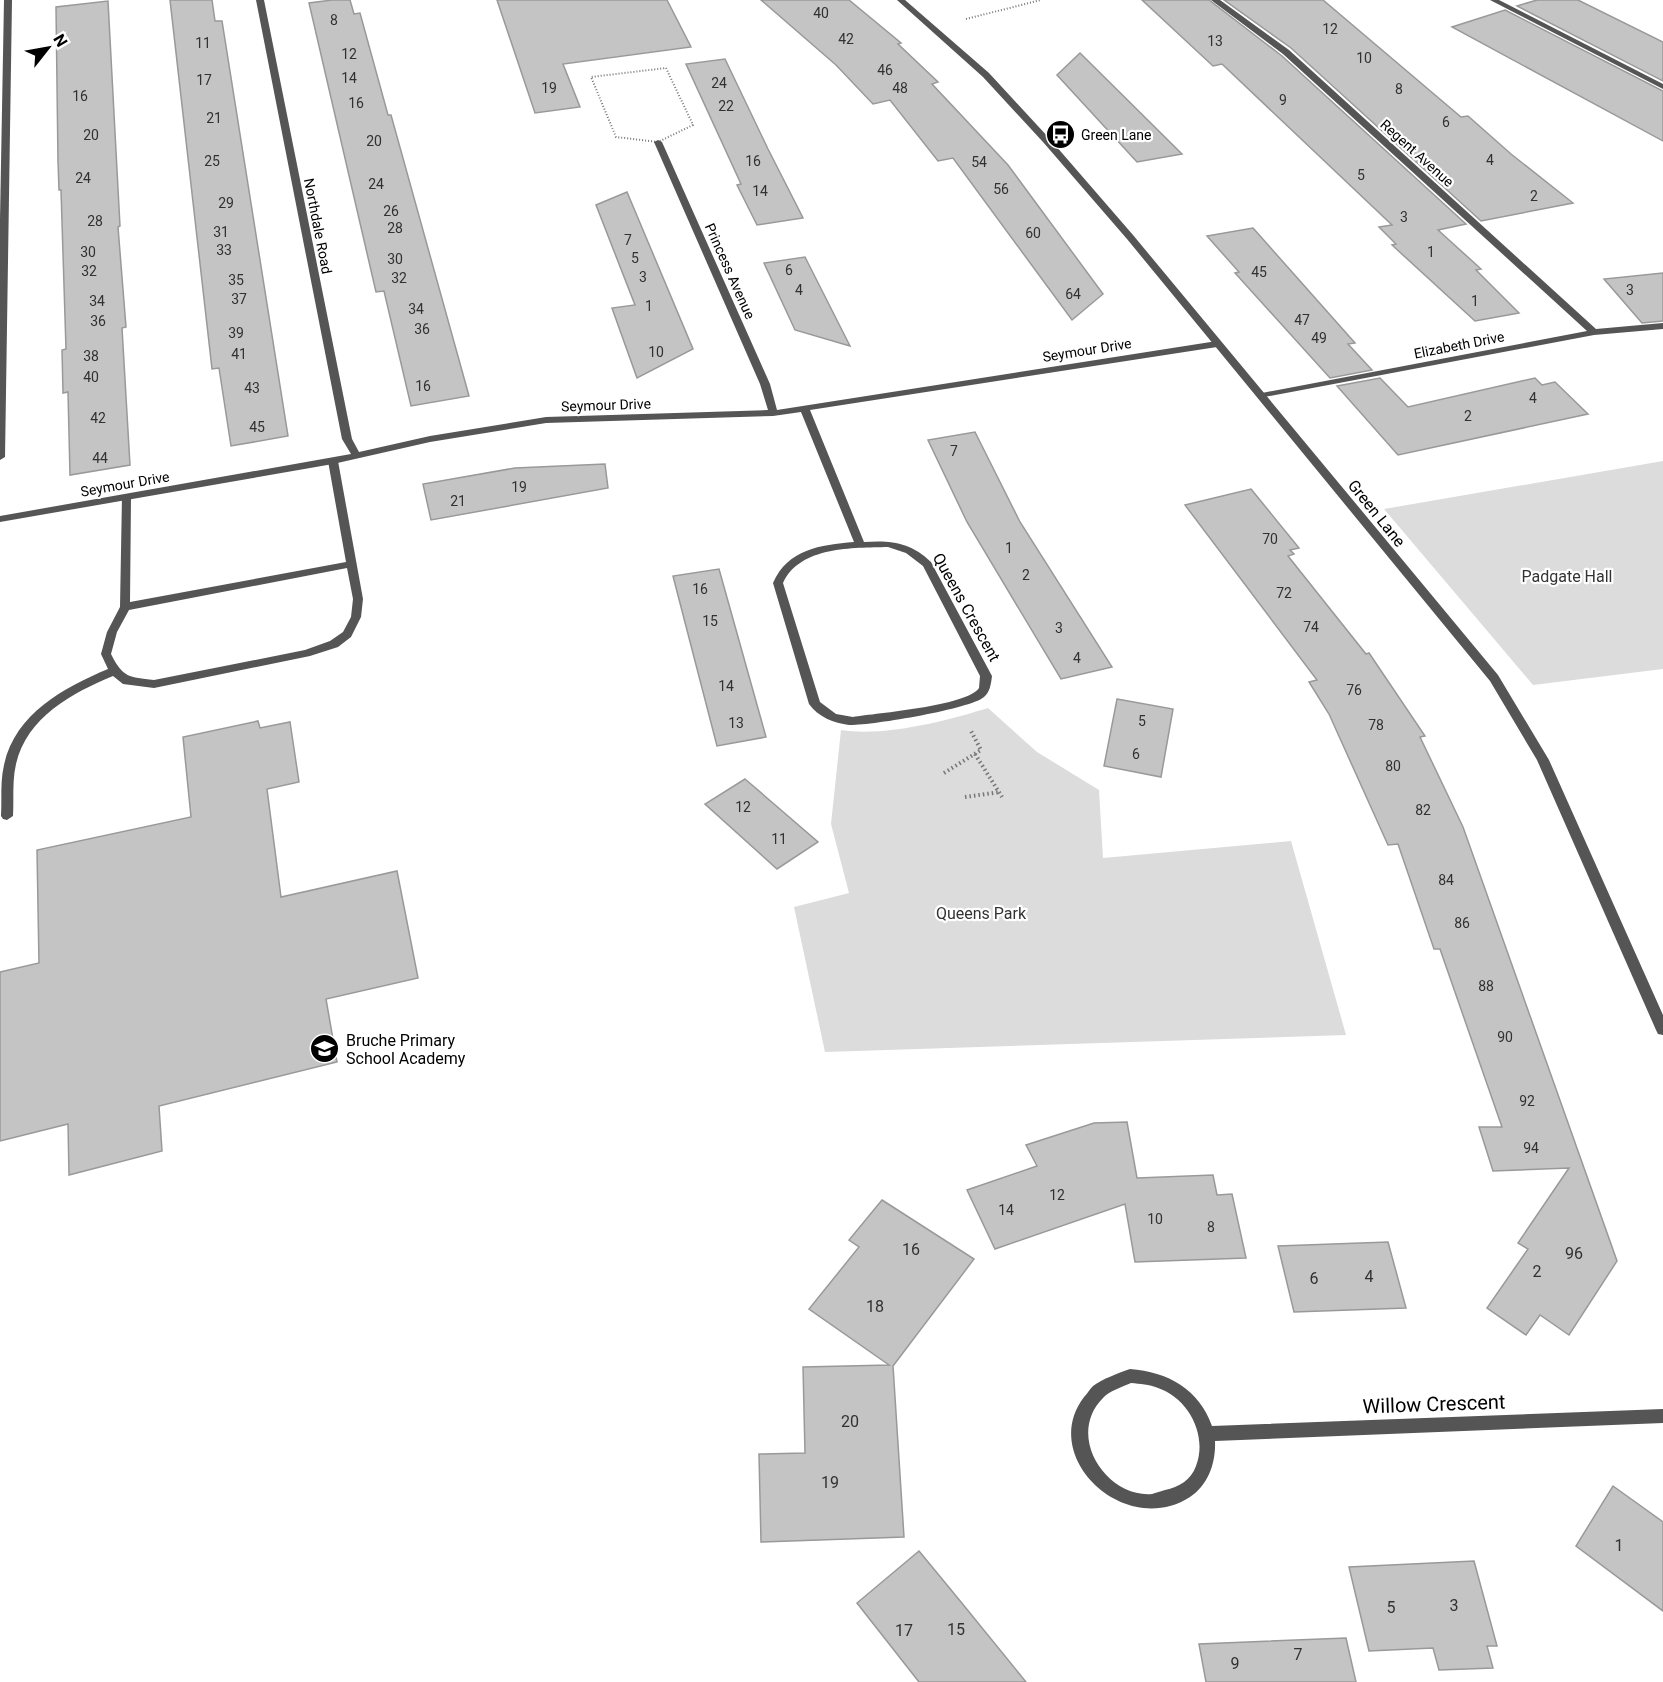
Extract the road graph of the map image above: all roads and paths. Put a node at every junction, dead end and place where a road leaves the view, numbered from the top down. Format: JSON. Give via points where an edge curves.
{"nodes":[{"id":1,"x":8,"y":0,"type":"edge"},
{"id":2,"x":260,"y":0,"type":"edge"},
{"id":3,"x":901,"y":0,"type":"edge"},
{"id":4,"x":1041,"y":0,"type":"edge"},
{"id":5,"x":1215,"y":0,"type":"edge"},
{"id":6,"x":1494,"y":0,"type":"edge"},
{"id":7,"x":933,"y":28,"type":"junction"},
{"id":8,"x":1663,"y":87,"type":"edge"},
{"id":9,"x":658,"y":142,"type":"junction"},
{"id":10,"x":1663,"y":326,"type":"edge"},
{"id":11,"x":1594,"y":332,"type":"junction"},
{"id":12,"x":1217,"y":344,"type":"junction"},
{"id":13,"x":1262,"y":396,"type":"junction"},
{"id":14,"x":805,"y":410,"type":"junction"},
{"id":15,"x":772,"y":413,"type":"junction"},
{"id":16,"x":356,"y":455,"type":"junction"},
{"id":17,"x":0,"y":457,"type":"edge"},
{"id":18,"x":333,"y":461,"type":"junction"},
{"id":19,"x":126,"y":498,"type":"junction"},
{"id":20,"x":0,"y":519,"type":"edge"},
{"id":21,"x":861,"y":545,"type":"junction"},
{"id":22,"x":351,"y":564,"type":"junction"},
{"id":23,"x":125,"y":607,"type":"junction"},
{"id":24,"x":114,"y":671,"type":"junction"},
{"id":25,"x":958,"y":704,"type":"junction"},
{"id":26,"x":975,"y":754,"type":"junction"},
{"id":27,"x":944,"y":773,"type":"dead end"},
{"id":28,"x":965,"y":797,"type":"dead end"},
{"id":29,"x":7,"y":816,"type":"dead end"},
{"id":30,"x":1663,"y":1028,"type":"edge"},
{"id":31,"x":1663,"y":1416,"type":"edge"},
{"id":32,"x":1207,"y":1434,"type":"junction"}],
"edges":[{"from":1,"to":17,"type":"street"},
{"from":2,"to":16,"type":"street","name":"Northdale Road","via":[[347,439]]},
{"from":3,"to":7,"type":"street","name":"Green Lane"},
{"from":4,"to":7,"type":"path"},
{"from":5,"to":11,"type":"street","name":"Regent Avenue","via":[[1286,52]]},
{"from":6,"to":8,"type":"street"},
{"from":7,"to":12,"type":"street","name":"Green Lane","via":[[986,75],[1046,141]]},
{"from":9,"to":9,"type":"path","via":[[616,137],[591,77],[666,68],[693,125]]},
{"from":9,"to":15,"type":"street","name":"Princess Avenue","via":[[765,384]]},
{"from":10,"to":11,"type":"street","name":"Elizabeth Drive"},
{"from":11,"to":13,"type":"street","name":"Elizabeth Drive"},
{"from":12,"to":13,"type":"street","name":"Green Lane"},
{"from":12,"to":14,"type":"street","name":"Seymour Drive"},
{"from":13,"to":30,"type":"street","name":"Green Lane","via":[[1494,678],[1543,760]]},
{"from":14,"to":15,"type":"street","name":"Seymour Drive"},
{"from":14,"to":21,"type":"street"},
{"from":15,"to":16,"type":"street","name":"Seymour Drive","via":[[546,420]]},
{"from":16,"to":18,"type":"street","name":"Seymour Drive"},
{"from":18,"to":19,"type":"street","name":"Seymour Drive"},
{"from":18,"to":22,"type":"street"},
{"from":19,"to":20,"type":"street","name":"Seymour Drive"},
{"from":19,"to":23,"type":"street"},
{"from":21,"to":25,"type":"street","name":"Queens Crescent","via":[[906,547],[927,564],[986,676],[986,687],[980,695]]},
{"from":21,"to":25,"type":"street","name":"Queens Crescent","via":[[801,557],[780,573],[778,583],[815,704],[824,714],[853,721]]},
{"from":22,"to":23,"type":"street"},
{"from":22,"to":24,"type":"street","via":[[358,598],[356,617],[347,634],[334,644],[154,684],[127,681]]},
{"from":23,"to":24,"type":"street","via":[[106,654]]},
{"from":24,"to":29,"type":"street","via":[[64,694],[37,716],[22,735],[10,764]]},
{"from":25,"to":26,"type":"path","via":[[981,750]]},
{"from":26,"to":27,"type":"path"},
{"from":26,"to":28,"type":"path","via":[[1001,794]]},
{"from":31,"to":32,"type":"street","name":"Willow Crescent"},
{"from":32,"to":32,"type":"street","via":[[1207,1455],[1201,1475],[1188,1490],[1169,1500],[1147,1502],[1125,1497],[1104,1485],[1089,1468],[1080,1448],[1078,1426],[1094,1392],[1130,1376],[1150,1377],[1187,1397],[1200,1414]]}]}
